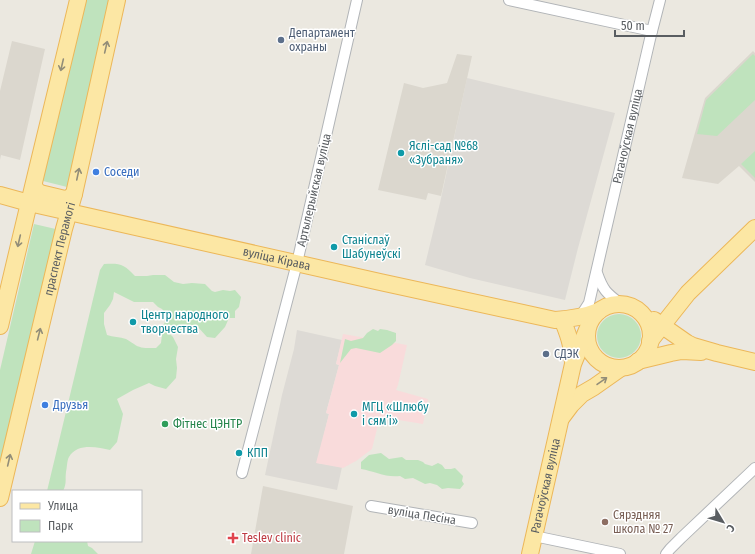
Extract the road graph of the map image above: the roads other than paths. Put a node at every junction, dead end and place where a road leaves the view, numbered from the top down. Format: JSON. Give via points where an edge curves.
{"nodes":[{"id":1,"x":78,"y":0,"type":"edge"},
{"id":2,"x":117,"y":0,"type":"edge"},
{"id":3,"x":357,"y":0,"type":"edge"},
{"id":4,"x":509,"y":0,"type":"edge"},
{"id":5,"x":660,"y":0,"type":"edge"},
{"id":6,"x":652,"y":31,"type":"junction"},
{"id":7,"x":34,"y":185,"type":"junction"},
{"id":8,"x":74,"y":194,"type":"junction"},
{"id":9,"x":0,"y":195,"type":"edge"},
{"id":10,"x":29,"y":203,"type":"junction"},
{"id":11,"x":69,"y":212,"type":"junction"},
{"id":12,"x":25,"y":218,"type":"junction"},
{"id":13,"x":755,"y":228,"type":"edge"},
{"id":14,"x":64,"y":229,"type":"junction"},
{"id":15,"x":297,"y":263,"type":"junction"},
{"id":16,"x":597,"y":273,"type":"junction"},
{"id":17,"x":688,"y":293,"type":"junction"},
{"id":18,"x":621,"y":304,"type":"junction"},
{"id":19,"x":594,"y":307,"type":"junction"},
{"id":20,"x":639,"y":311,"type":"junction"},
{"id":21,"x":559,"y":322,"type":"junction"},
{"id":22,"x":0,"y":326,"type":"edge"},
{"id":23,"x":662,"y":326,"type":"junction"},
{"id":24,"x":584,"y":334,"type":"junction"},
{"id":25,"x":650,"y":341,"type":"junction"},
{"id":26,"x":717,"y":353,"type":"junction"},
{"id":27,"x":638,"y":361,"type":"junction"},
{"id":28,"x":755,"y":362,"type":"edge"},
{"id":29,"x":573,"y":364,"type":"junction"},
{"id":30,"x":621,"y":368,"type":"junction"},
{"id":31,"x":561,"y":418,"type":"junction"},
{"id":32,"x":755,"y":468,"type":"edge"},
{"id":33,"x":242,"y":472,"type":"dead end"},
{"id":34,"x":0,"y":498,"type":"edge"},
{"id":35,"x":371,"y":506,"type":"dead end"},
{"id":36,"x":472,"y":523,"type":"dead end"},
{"id":37,"x":534,"y":536,"type":"junction"},
{"id":38,"x":530,"y":554,"type":"edge"},
{"id":39,"x":620,"y":554,"type":"edge"},
{"id":40,"x":666,"y":554,"type":"edge"}],
"edges":[{"from":1,"to":7,"type":"main road","one_way":true},
{"from":8,"to":2,"type":"main road","name":"праспект Перамогі","one_way":true},
{"from":3,"to":15,"type":"street","name":"Артылерыйская вуліца"},
{"from":4,"to":6,"type":"street"},
{"from":5,"to":6,"type":"street","name":"Рагачоўская вуліца"},
{"from":6,"to":16,"type":"street","name":"Рагачоўская вуліца"},
{"from":7,"to":8,"type":"main road","via":[[40,193],[65,199]]},
{"from":7,"to":10,"type":"main road"},
{"from":8,"to":11,"type":"main road","name":"праспект Перамогі"},
{"from":9,"to":10,"type":"main road","name":"вуліца Кірава"},
{"from":10,"to":11,"type":"main road","name":"вуліца Кірава"},
{"from":10,"to":12,"type":"main road"},
{"from":11,"to":14,"type":"main road","name":"праспект Перамогі"},
{"from":11,"to":15,"type":"main road","name":"вуліца Кірава"},
{"from":12,"to":14,"type":"main road","via":[[30,214],[54,217],[60,220]]},
{"from":12,"to":22,"type":"main road","one_way":true},
{"from":13,"to":17,"type":"main road"},
{"from":34,"to":14,"type":"main road","name":"праспект Перамогі","one_way":true},
{"from":15,"to":21,"type":"main road","name":"вуліца Кірава"},
{"from":15,"to":33,"type":"street","name":"Артылерыйская вуліца"},
{"from":16,"to":18,"type":"street","via":[[608,294]]},
{"from":16,"to":19,"type":"street","name":"Рагачоўская вуліца"},
{"from":17,"to":20,"type":"main road","via":[[662,309]]},
{"from":17,"to":23,"type":"main road"},
{"from":17,"to":26,"type":"main road","via":[[681,313],[682,329],[688,336]]},
{"from":18,"to":19,"type":"main road"},
{"from":18,"to":20,"type":"main road"},
{"from":19,"to":24,"type":"main road"},
{"from":20,"to":23,"type":"main road"},
{"from":20,"to":25,"type":"main road","via":[[646,319]]},
{"from":21,"to":24,"type":"main road","name":"вуліца Кірава"},
{"from":21,"to":24,"type":"main road"},
{"from":21,"to":29,"type":"main road","via":[[570,337]]},
{"from":23,"to":25,"type":"main road"},
{"from":23,"to":26,"type":"main road","via":[[687,343]]},
{"from":24,"to":29,"type":"main road","name":"Рагачоўская вуліца"},
{"from":24,"to":30,"type":"main road","via":[[593,355],[599,361]]},
{"from":25,"to":27,"type":"main road","via":[[646,352]]},
{"from":26,"to":27,"type":"main road","via":[[682,351]]},
{"from":26,"to":28,"type":"main road"},
{"from":27,"to":30,"type":"main road"},
{"from":29,"to":31,"type":"main road","name":"Рагачоўская вуліца"},
{"from":31,"to":30,"type":"main road","name":"Рагачоўская вуліца","one_way":true,"via":[[582,394]]},
{"from":31,"to":37,"type":"main road","name":"Рагачоўская вуліца"},
{"from":32,"to":40,"type":"street"},
{"from":35,"to":36,"type":"street","name":"вуліца Песіна"},
{"from":37,"to":38,"type":"main road","name":"Рагачоўская вуліца"},
{"from":37,"to":39,"type":"street"}]}
